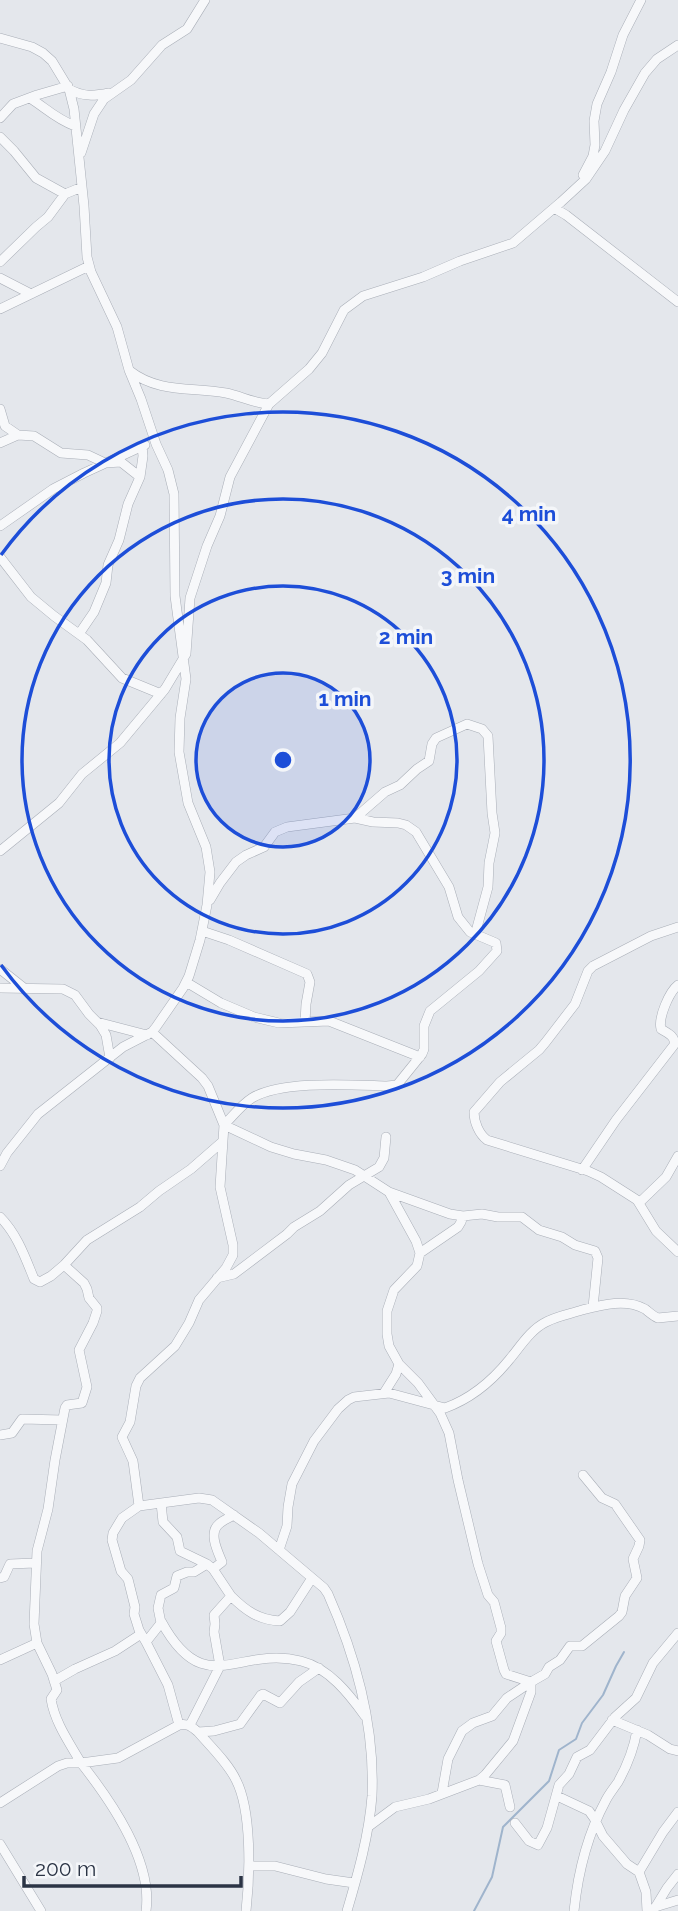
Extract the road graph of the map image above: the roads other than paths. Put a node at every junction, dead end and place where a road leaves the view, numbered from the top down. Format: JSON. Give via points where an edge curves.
{"nodes":[{"id":1,"x":205,"y":0,"type":"edge"},
{"id":2,"x":641,"y":0,"type":"edge"},
{"id":3,"x":0,"y":38,"type":"edge"},
{"id":4,"x":678,"y":44,"type":"edge"},
{"id":5,"x":68,"y":88,"type":"junction"},
{"id":6,"x":114,"y":92,"type":"junction"},
{"id":7,"x":30,"y":98,"type":"junction"},
{"id":8,"x":0,"y":118,"type":"edge"},
{"id":9,"x":75,"y":127,"type":"junction"},
{"id":10,"x":0,"y":136,"type":"edge"},
{"id":11,"x":79,"y":158,"type":"junction"},
{"id":12,"x":82,"y":187,"type":"junction"},
{"id":13,"x":576,"y":189,"type":"junction"},
{"id":14,"x":65,"y":194,"type":"junction"},
{"id":15,"x":554,"y":208,"type":"junction"},
{"id":16,"x":0,"y":262,"type":"edge"},
{"id":17,"x":89,"y":266,"type":"junction"},
{"id":18,"x":0,"y":278,"type":"edge"},
{"id":19,"x":31,"y":294,"type":"junction"},
{"id":20,"x":678,"y":302,"type":"edge"},
{"id":21,"x":0,"y":309,"type":"edge"},
{"id":22,"x":129,"y":370,"type":"junction"},
{"id":23,"x":269,"y":404,"type":"junction"},
{"id":24,"x":0,"y":410,"type":"edge"},
{"id":25,"x":18,"y":435,"type":"junction"},
{"id":26,"x":154,"y":439,"type":"junction"},
{"id":27,"x":0,"y":443,"type":"edge"},
{"id":28,"x":142,"y":446,"type":"junction"},
{"id":29,"x":105,"y":463,"type":"junction"},
{"id":30,"x":140,"y":477,"type":"junction"},
{"id":31,"x":0,"y":526,"type":"edge"},
{"id":32,"x":0,"y":557,"type":"edge"},
{"id":33,"x":79,"y":634,"type":"junction"},
{"id":34,"x":184,"y":658,"type":"junction"},
{"id":35,"x":161,"y":694,"type":"junction"},
{"id":36,"x":355,"y":818,"type":"junction"},
{"id":37,"x":0,"y":851,"type":"edge"},
{"id":38,"x":207,"y":905,"type":"junction"},
{"id":39,"x":678,"y":927,"type":"edge"},
{"id":40,"x":202,"y":931,"type":"junction"},
{"id":41,"x":475,"y":935,"type":"junction"},
{"id":42,"x":0,"y":969,"type":"edge"},
{"id":43,"x":186,"y":982,"type":"junction"},
{"id":44,"x":678,"y":985,"type":"edge"},
{"id":45,"x":0,"y":988,"type":"edge"},
{"id":46,"x":24,"y":988,"type":"junction"},
{"id":47,"x":97,"y":1022,"type":"junction"},
{"id":48,"x":305,"y":1022,"type":"junction"},
{"id":49,"x":149,"y":1034,"type":"junction"},
{"id":50,"x":420,"y":1057,"type":"junction"},
{"id":51,"x":110,"y":1058,"type":"junction"},
{"id":52,"x":224,"y":1125,"type":"junction"},
{"id":53,"x":386,"y":1137,"type":"dead end"},
{"id":54,"x":223,"y":1142,"type":"junction"},
{"id":55,"x":678,"y":1156,"type":"edge"},
{"id":56,"x":0,"y":1166,"type":"edge"},
{"id":57,"x":582,"y":1170,"type":"junction"},
{"id":58,"x":365,"y":1176,"type":"junction"},
{"id":59,"x":389,"y":1192,"type":"junction"},
{"id":60,"x":639,"y":1203,"type":"junction"},
{"id":61,"x":463,"y":1216,"type":"junction"},
{"id":62,"x":0,"y":1217,"type":"edge"},
{"id":63,"x":678,"y":1252,"type":"edge"},
{"id":64,"x":420,"y":1253,"type":"junction"},
{"id":65,"x":64,"y":1265,"type":"junction"},
{"id":66,"x":217,"y":1278,"type":"junction"},
{"id":67,"x":593,"y":1307,"type":"junction"},
{"id":68,"x":678,"y":1316,"type":"edge"},
{"id":69,"x":399,"y":1364,"type":"junction"},
{"id":70,"x":384,"y":1393,"type":"junction"},
{"id":71,"x":434,"y":1406,"type":"junction"},
{"id":72,"x":62,"y":1420,"type":"junction"},
{"id":73,"x":0,"y":1435,"type":"edge"},
{"id":74,"x":583,"y":1475,"type":"dead end"},
{"id":75,"x":161,"y":1503,"type":"junction"},
{"id":76,"x":139,"y":1506,"type":"junction"},
{"id":77,"x":234,"y":1515,"type":"junction"},
{"id":78,"x":279,"y":1550,"type":"junction"},
{"id":79,"x":35,"y":1563,"type":"junction"},
{"id":80,"x":210,"y":1567,"type":"junction"},
{"id":81,"x":0,"y":1578,"type":"edge"},
{"id":82,"x":312,"y":1578,"type":"junction"},
{"id":83,"x":232,"y":1596,"type":"junction"},
{"id":84,"x":162,"y":1621,"type":"junction"},
{"id":85,"x":678,"y":1633,"type":"edge"},
{"id":86,"x":144,"y":1638,"type":"junction"},
{"id":87,"x":37,"y":1643,"type":"junction"},
{"id":88,"x":0,"y":1660,"type":"edge"},
{"id":89,"x":220,"y":1667,"type":"junction"},
{"id":90,"x":319,"y":1668,"type":"junction"},
{"id":91,"x":54,"y":1681,"type":"junction"},
{"id":92,"x":531,"y":1682,"type":"junction"},
{"id":93,"x":366,"y":1718,"type":"junction"},
{"id":94,"x":612,"y":1720,"type":"junction"},
{"id":95,"x":179,"y":1725,"type":"junction"},
{"id":96,"x":190,"y":1726,"type":"junction"},
{"id":97,"x":637,"y":1730,"type":"junction"},
{"id":98,"x":198,"y":1732,"type":"junction"},
{"id":99,"x":678,"y":1751,"type":"edge"},
{"id":100,"x":81,"y":1763,"type":"junction"},
{"id":101,"x":479,"y":1780,"type":"junction"},
{"id":102,"x":442,"y":1793,"type":"junction"},
{"id":103,"x":557,"y":1796,"type":"junction"},
{"id":104,"x":0,"y":1803,"type":"edge"},
{"id":105,"x":510,"y":1807,"type":"dead end"},
{"id":106,"x":678,"y":1812,"type":"edge"},
{"id":107,"x":596,"y":1821,"type":"junction"},
{"id":108,"x":515,"y":1823,"type":"dead end"},
{"id":109,"x":368,"y":1827,"type":"junction"},
{"id":110,"x":0,"y":1845,"type":"edge"},
{"id":111,"x":249,"y":1866,"type":"junction"},
{"id":112,"x":639,"y":1872,"type":"junction"},
{"id":113,"x":678,"y":1874,"type":"edge"},
{"id":114,"x":355,"y":1883,"type":"junction"},
{"id":115,"x":678,"y":1900,"type":"edge"},
{"id":116,"x":652,"y":1910,"type":"edge"},
{"id":117,"x":41,"y":1911,"type":"edge"},
{"id":118,"x":146,"y":1911,"type":"edge"},
{"id":119,"x":246,"y":1911,"type":"edge"},
{"id":120,"x":347,"y":1911,"type":"edge"},
{"id":121,"x":574,"y":1911,"type":"edge"}],
"edges":[{"from":1,"to":6,"type":"street","via":[[187,29],[162,45]]},
{"from":2,"to":13,"type":"street","via":[[597,104],[593,156]]},
{"from":3,"to":5,"type":"street","via":[[43,53]]},
{"from":4,"to":13,"type":"street","via":[[645,73],[602,156]]},
{"from":5,"to":6,"type":"street","via":[[89,96]]},
{"from":5,"to":7,"type":"street"},
{"from":5,"to":9,"type":"street"},
{"from":6,"to":11,"type":"street","via":[[94,114]]},
{"from":7,"to":8,"type":"street","via":[[13,104]]},
{"from":7,"to":9,"type":"street"},
{"from":9,"to":11,"type":"street"},
{"from":10,"to":14,"type":"street","via":[[36,178]]},
{"from":11,"to":12,"type":"street"},
{"from":12,"to":14,"type":"street"},
{"from":12,"to":17,"type":"street"},
{"from":13,"to":15,"type":"street"},
{"from":14,"to":16,"type":"street","via":[[48,217]]},
{"from":15,"to":20,"type":"street"},
{"from":15,"to":23,"type":"street","via":[[508,246],[363,296],[349,305],[317,360]]},
{"from":17,"to":19,"type":"street"},
{"from":17,"to":22,"type":"street","via":[[117,327]]},
{"from":18,"to":19,"type":"street"},
{"from":19,"to":21,"type":"street"},
{"from":22,"to":23,"type":"street","via":[[150,384],[221,392]]},
{"from":22,"to":26,"type":"street"},
{"from":23,"to":34,"type":"street","via":[[230,477],[198,572],[190,598]]},
{"from":24,"to":25,"type":"street","via":[[5,426]]},
{"from":25,"to":27,"type":"street"},
{"from":25,"to":29,"type":"street","via":[[34,436],[61,453],[88,454]]},
{"from":26,"to":28,"type":"street"},
{"from":26,"to":34,"type":"street","via":[[174,494],[175,596]]},
{"from":28,"to":29,"type":"street"},
{"from":28,"to":30,"type":"street"},
{"from":29,"to":30,"type":"street","via":[[125,464]]},
{"from":29,"to":31,"type":"street","via":[[53,489]]},
{"from":30,"to":33,"type":"street","via":[[108,565],[106,583]]},
{"from":32,"to":33,"type":"street","via":[[31,597]]},
{"from":33,"to":35,"type":"street","via":[[127,682]]},
{"from":34,"to":35,"type":"street"},
{"from":34,"to":38,"type":"street","via":[[186,687],[179,752],[188,803],[210,866]]},
{"from":35,"to":37,"type":"street","via":[[120,743],[82,774],[59,803]]},
{"from":36,"to":38,"type":"street","via":[[275,832],[264,847],[236,862]]},
{"from":36,"to":41,"type":"street","via":[[398,823],[416,832],[449,887],[458,917]]},
{"from":36,"to":41,"type":"street","via":[[429,761],[436,738],[465,724],[485,732],[495,833],[488,887]]},
{"from":38,"to":40,"type":"street"},
{"from":39,"to":57,"type":"street","via":[[593,966],[573,1008],[539,1050],[500,1082],[474,1112],[487,1140]]},
{"from":40,"to":43,"type":"street"},
{"from":40,"to":48,"type":"street","via":[[307,974]]},
{"from":41,"to":50,"type":"street","via":[[496,943],[497,951],[430,1011]]},
{"from":42,"to":46,"type":"street"},
{"from":43,"to":48,"type":"street","via":[[254,1017],[279,1023]]},
{"from":43,"to":49,"type":"street"},
{"from":44,"to":57,"type":"street","via":[[671,991],[659,1024],[674,1045]]},
{"from":45,"to":46,"type":"street"},
{"from":46,"to":47,"type":"street","via":[[68,990]]},
{"from":47,"to":49,"type":"street"},
{"from":47,"to":51,"type":"street","via":[[106,1035]]},
{"from":48,"to":50,"type":"street","via":[[329,1021]]},
{"from":49,"to":51,"type":"street"},
{"from":49,"to":52,"type":"street","via":[[202,1078]]},
{"from":50,"to":52,"type":"street","via":[[397,1085],[277,1089],[251,1099]]},
{"from":51,"to":56,"type":"street","via":[[38,1114]]},
{"from":52,"to":54,"type":"street"},
{"from":52,"to":58,"type":"street","via":[[271,1147],[335,1163]]},
{"from":53,"to":58,"type":"street","via":[[383,1161]]},
{"from":54,"to":65,"type":"street","via":[[140,1207],[87,1240]]},
{"from":54,"to":66,"type":"street","via":[[220,1187],[234,1250]]},
{"from":55,"to":60,"type":"street","via":[[666,1177]]},
{"from":57,"to":60,"type":"street"},
{"from":58,"to":59,"type":"street"},
{"from":58,"to":66,"type":"street","via":[[234,1274]]},
{"from":59,"to":61,"type":"street"},
{"from":59,"to":64,"type":"street"},
{"from":60,"to":63,"type":"street","via":[[656,1231]]},
{"from":61,"to":64,"type":"street","via":[[458,1227]]},
{"from":61,"to":67,"type":"street","via":[[522,1217],[538,1230],[595,1251]]},
{"from":62,"to":65,"type":"street","via":[[34,1279],[44,1281]]},
{"from":64,"to":69,"type":"street","via":[[417,1266],[394,1290],[387,1311],[389,1346]]},
{"from":65,"to":72,"type":"street","via":[[84,1283],[97,1311],[79,1350],[87,1387],[83,1401],[66,1406]]},
{"from":66,"to":76,"type":"street","via":[[199,1300],[175,1346],[136,1386],[130,1422],[122,1437],[133,1461]]},
{"from":67,"to":68,"type":"street","via":[[615,1303],[633,1305],[658,1318]]},
{"from":67,"to":71,"type":"street","via":[[545,1322],[487,1384],[445,1408]]},
{"from":69,"to":70,"type":"street"},
{"from":69,"to":71,"type":"street"},
{"from":70,"to":71,"type":"street"},
{"from":70,"to":78,"type":"street","via":[[350,1399],[314,1441],[291,1486],[287,1527]]},
{"from":71,"to":92,"type":"street","via":[[449,1433],[478,1564],[501,1628],[496,1641],[504,1670]]},
{"from":72,"to":73,"type":"street","via":[[22,1419],[12,1433]]},
{"from":72,"to":79,"type":"street"},
{"from":74,"to":92,"type":"street","via":[[602,1498],[615,1504],[639,1538],[633,1559],[637,1578],[619,1616],[582,1646],[570,1646],[545,1674]]},
{"from":75,"to":76,"type":"street"},
{"from":75,"to":77,"type":"street","via":[[206,1498]]},
{"from":75,"to":80,"type":"street","via":[[163,1522],[177,1537],[180,1551]]},
{"from":76,"to":86,"type":"street","via":[[122,1518],[112,1540]]},
{"from":77,"to":78,"type":"street"},
{"from":77,"to":80,"type":"street","via":[[216,1526],[215,1546],[222,1562]]},
{"from":78,"to":82,"type":"street"},
{"from":79,"to":81,"type":"street","via":[[10,1564]]},
{"from":79,"to":87,"type":"street"},
{"from":80,"to":83,"type":"street"},
{"from":80,"to":84,"type":"street","via":[[177,1576],[174,1588],[161,1595]]},
{"from":82,"to":83,"type":"street","via":[[280,1621],[250,1613]]},
{"from":82,"to":93,"type":"street","via":[[328,1594],[338,1616],[360,1681]]},
{"from":83,"to":89,"type":"street","via":[[214,1616]]},
{"from":84,"to":86,"type":"street"},
{"from":84,"to":89,"type":"street","via":[[183,1653],[199,1663]]},
{"from":85,"to":94,"type":"street","via":[[653,1663],[639,1695]]},
{"from":86,"to":91,"type":"street"},
{"from":86,"to":95,"type":"street","via":[[168,1685]]},
{"from":87,"to":88,"type":"street"},
{"from":87,"to":91,"type":"street"},
{"from":89,"to":90,"type":"street","via":[[280,1658]]},
{"from":89,"to":96,"type":"street"},
{"from":90,"to":93,"type":"street"},
{"from":90,"to":98,"type":"street","via":[[280,1703],[263,1694],[240,1724]]},
{"from":91,"to":100,"type":"street","via":[[54,1714]]},
{"from":92,"to":101,"type":"street","via":[[513,1741]]},
{"from":92,"to":102,"type":"street","via":[[507,1698],[492,1716],[462,1731],[448,1759]]},
{"from":93,"to":109,"type":"street","via":[[372,1778]]},
{"from":94,"to":97,"type":"street"},
{"from":94,"to":103,"type":"street","via":[[590,1750],[577,1757]]},
{"from":95,"to":96,"type":"street"},
{"from":95,"to":100,"type":"street","via":[[118,1758]]},
{"from":96,"to":98,"type":"street"},
{"from":97,"to":99,"type":"street"},
{"from":97,"to":107,"type":"street","via":[[626,1765]]},
{"from":98,"to":111,"type":"street","via":[[237,1782]]},
{"from":100,"to":104,"type":"street","via":[[58,1766]]},
{"from":100,"to":118,"type":"street","via":[[112,1804],[130,1839],[146,1888]]},
{"from":101,"to":102,"type":"street"},
{"from":101,"to":105,"type":"street","via":[[505,1786]]},
{"from":102,"to":109,"type":"street","via":[[395,1807]]},
{"from":103,"to":107,"type":"street","via":[[589,1811]]},
{"from":103,"to":108,"type":"street","via":[[538,1844],[529,1841]]},
{"from":106,"to":112,"type":"street"},
{"from":107,"to":112,"type":"street","via":[[603,1836]]},
{"from":107,"to":121,"type":"street","via":[[581,1862]]},
{"from":109,"to":114,"type":"street"},
{"from":110,"to":117,"type":"street"},
{"from":111,"to":114,"type":"street","via":[[275,1866]]},
{"from":111,"to":119,"type":"street"},
{"from":112,"to":116,"type":"street"},
{"from":113,"to":116,"type":"street"},
{"from":114,"to":120,"type":"street"},
{"from":115,"to":116,"type":"street"}]}
